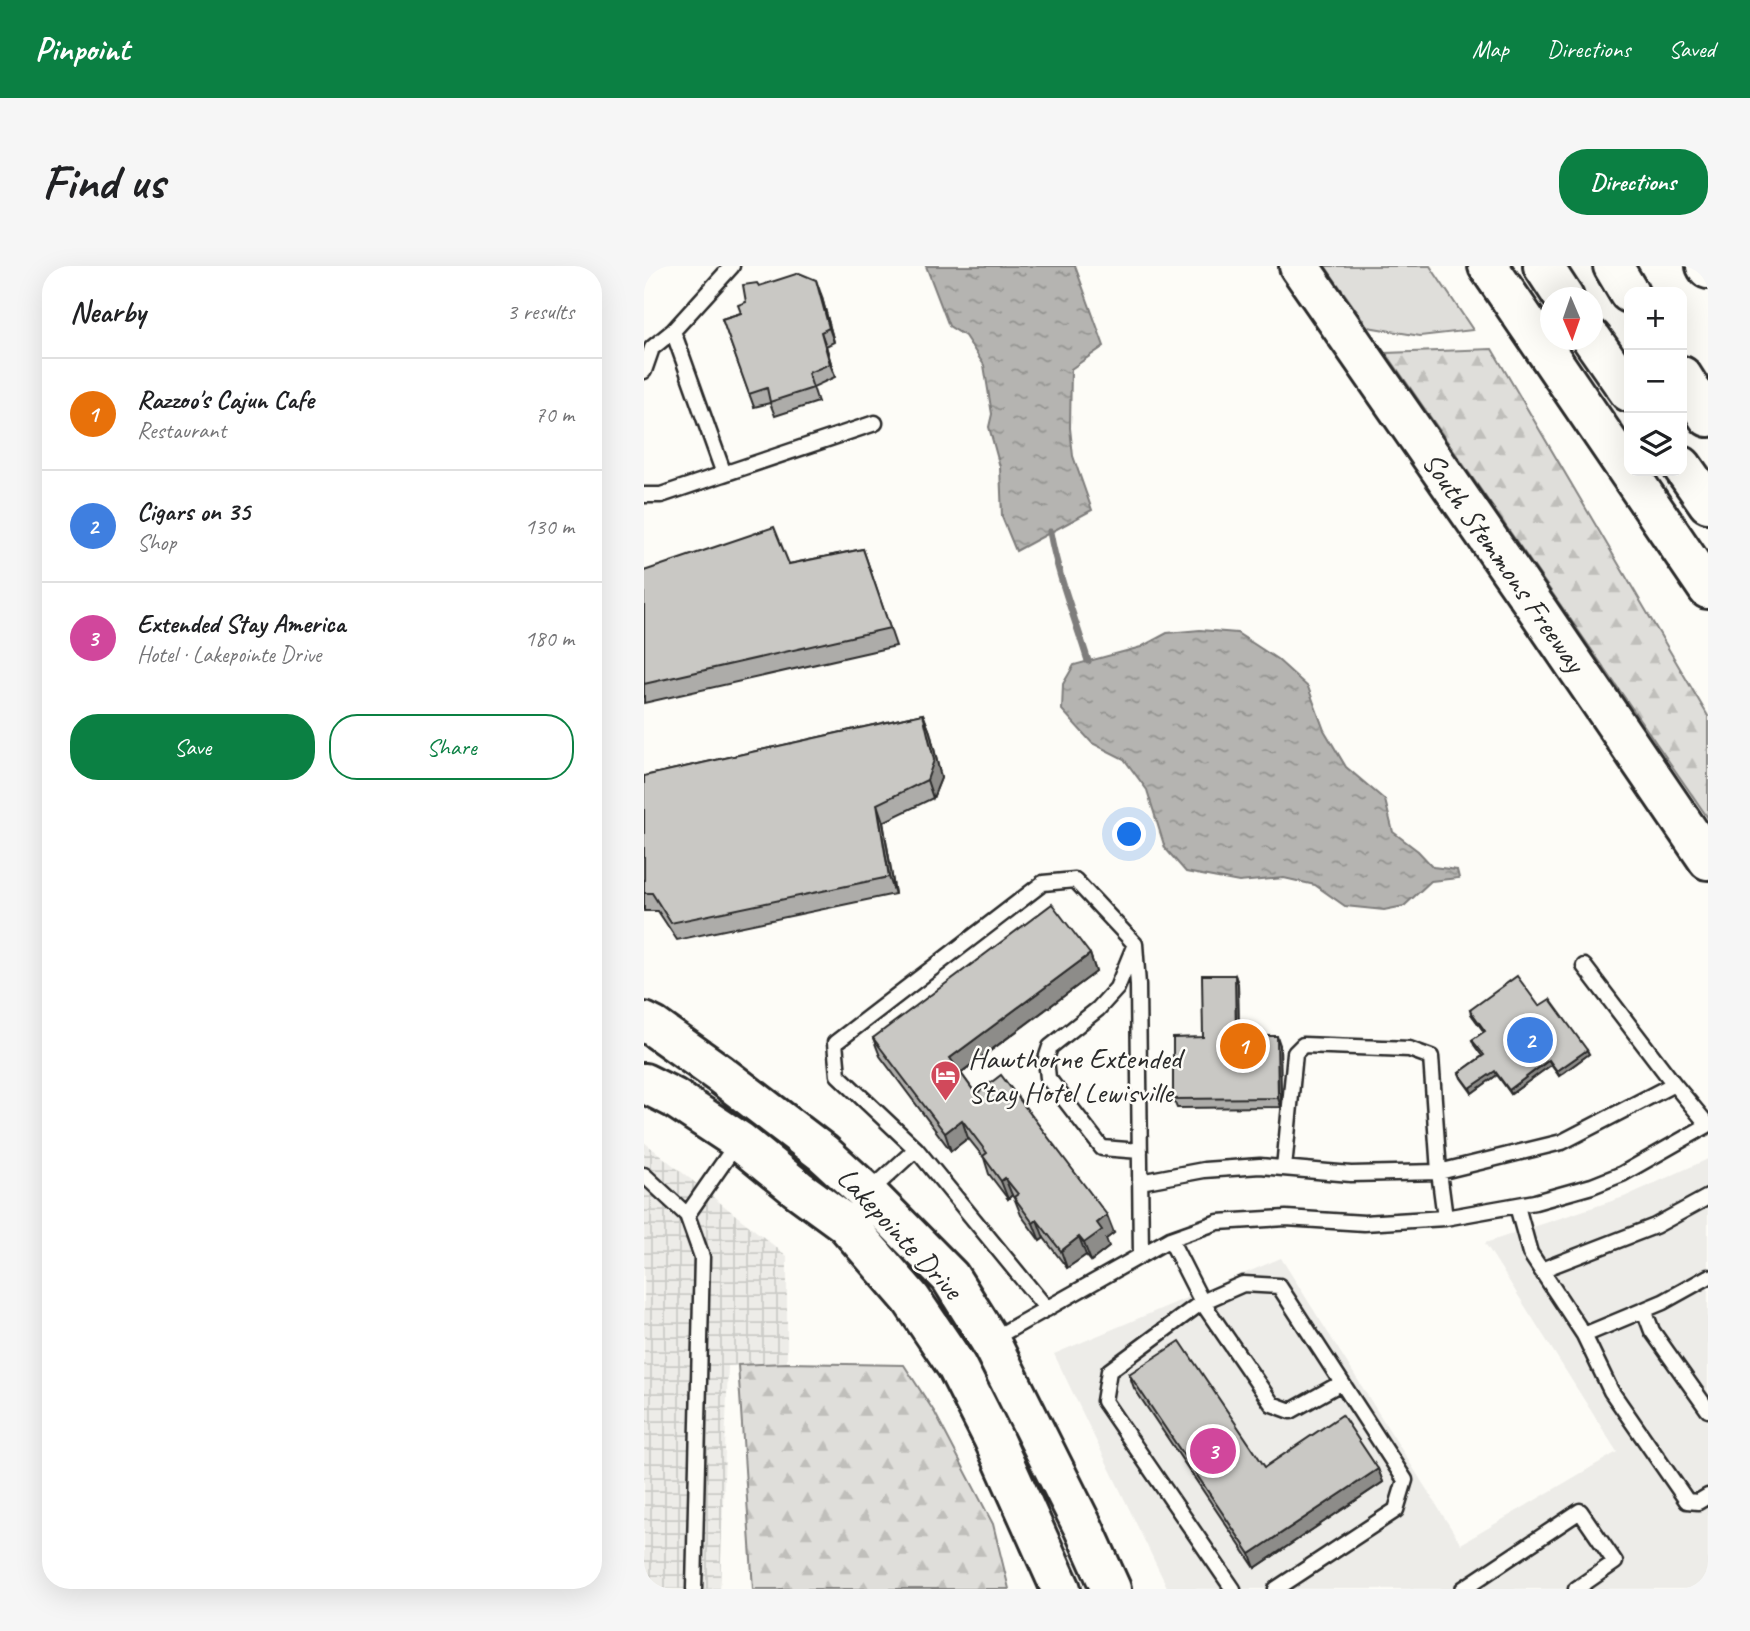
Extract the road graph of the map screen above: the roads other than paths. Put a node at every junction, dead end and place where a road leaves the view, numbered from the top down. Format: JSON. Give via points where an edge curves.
{"nodes":[{"id":1,"x":732,"y":266,"type":"edge"},
{"id":2,"x":1299,"y":266,"type":"edge"},
{"id":3,"x":1488,"y":266,"type":"edge"},
{"id":4,"x":1543,"y":266,"type":"edge"},
{"id":5,"x":1613,"y":266,"type":"edge"},
{"id":6,"x":1557,"y":287,"type":"edge"},
{"id":7,"x":1625,"y":287,"type":"edge"},
{"id":8,"x":673,"y":331,"type":"junction"},
{"id":9,"x":1600,"y":350,"type":"edge"},
{"id":10,"x":644,"y":371,"type":"edge"},
{"id":11,"x":1687,"y":384,"type":"edge"},
{"id":12,"x":1624,"y":385,"type":"edge"},
{"id":13,"x":1708,"y":416,"type":"edge"},
{"id":14,"x":875,"y":423,"type":"dead end"},
{"id":15,"x":1687,"y":473,"type":"edge"},
{"id":16,"x":723,"y":474,"type":"junction"},
{"id":17,"x":644,"y":495,"type":"edge"},
{"id":18,"x":1708,"y":503,"type":"edge"},
{"id":19,"x":1699,"y":576,"type":"edge"},
{"id":20,"x":1708,"y":600,"type":"edge"},
{"id":21,"x":1708,"y":860,"type":"edge"},
{"id":22,"x":1135,"y":944,"type":"junction"},
{"id":23,"x":1584,"y":966,"type":"dead end"},
{"id":24,"x":644,"y":1022,"type":"edge"},
{"id":25,"x":644,"y":1083,"type":"edge"},
{"id":26,"x":1675,"y":1084,"type":"junction"},
{"id":27,"x":739,"y":1141,"type":"junction"},
{"id":28,"x":916,"y":1149,"type":"junction"},
{"id":29,"x":1140,"y":1151,"type":"junction"},
{"id":30,"x":1284,"y":1168,"type":"junction"},
{"id":31,"x":1439,"y":1172,"type":"junction"},
{"id":32,"x":644,"y":1175,"type":"edge"},
{"id":33,"x":1140,"y":1182,"type":"junction"},
{"id":34,"x":868,"y":1194,"type":"junction"},
{"id":35,"x":1708,"y":1197,"type":"edge"},
{"id":36,"x":1517,"y":1206,"type":"junction"},
{"id":37,"x":687,"y":1215,"type":"junction"},
{"id":38,"x":1445,"y":1218,"type":"junction"},
{"id":39,"x":1170,"y":1239,"type":"junction"},
{"id":40,"x":1141,"y":1255,"type":"junction"},
{"id":41,"x":1541,"y":1270,"type":"junction"},
{"id":42,"x":1708,"y":1277,"type":"edge"},
{"id":43,"x":1202,"y":1302,"type":"junction"},
{"id":44,"x":1047,"y":1309,"type":"junction"},
{"id":45,"x":1644,"y":1310,"type":"junction"},
{"id":46,"x":1584,"y":1335,"type":"junction"},
{"id":47,"x":990,"y":1341,"type":"junction"},
{"id":48,"x":957,"y":1367,"type":"junction"},
{"id":49,"x":1341,"y":1383,"type":"junction"},
{"id":50,"x":1708,"y":1410,"type":"edge"},
{"id":51,"x":1708,"y":1496,"type":"edge"},
{"id":52,"x":694,"y":1589,"type":"edge"},
{"id":53,"x":1061,"y":1589,"type":"edge"},
{"id":54,"x":1111,"y":1589,"type":"edge"},
{"id":55,"x":1233,"y":1589,"type":"edge"},
{"id":56,"x":1276,"y":1589,"type":"edge"},
{"id":57,"x":1463,"y":1589,"type":"edge"},
{"id":58,"x":1576,"y":1589,"type":"edge"}],
"edges":[{"from":1,"to":8,"type":"lane"},
{"from":2,"to":21,"type":"main road","name":"South Stemmons Freeway"},
{"from":3,"to":19,"type":"main road"},
{"from":4,"to":6,"type":"main road"},
{"from":5,"to":7,"type":"main road"},
{"from":8,"to":10,"type":"lane","via":[[652,348]]},
{"from":8,"to":16,"type":"lane"},
{"from":9,"to":12,"type":"main road"},
{"from":11,"to":13,"type":"main road"},
{"from":14,"to":16,"type":"lane"},
{"from":15,"to":18,"type":"main road"},
{"from":16,"to":17,"type":"lane","via":[[661,495]]},
{"from":19,"to":20,"type":"main road"},
{"from":22,"to":28,"type":"lane","via":[[1075,880],[1043,883],[835,1043],[838,1075]]},
{"from":22,"to":29,"type":"lane"},
{"from":22,"to":29,"type":"lane","via":[[1117,988],[1050,1047],[1046,1059],[1048,1078],[1102,1148]]},
{"from":23,"to":26,"type":"lane"},
{"from":24,"to":34,"type":"main road","name":"Lakepointe Drive","via":[[823,1153]]},
{"from":25,"to":27,"type":"main road","name":"Lakepointe Drive"},
{"from":26,"to":31,"type":"lane","via":[[1562,1142]]},
{"from":26,"to":36,"type":"lane","via":[[1708,1125],[1622,1174]]},
{"from":27,"to":37,"type":"lane"},
{"from":27,"to":48,"type":"main road","name":"Lakepointe Drive","via":[[846,1224],[911,1299]]},
{"from":28,"to":34,"type":"lane"},
{"from":28,"to":44,"type":"lane"},
{"from":29,"to":33,"type":"lane"},
{"from":30,"to":31,"type":"lane","via":[[1351,1174]]},
{"from":30,"to":31,"type":"lane","via":[[1295,1053],[1303,1045],[1409,1049],[1430,1056]]},
{"from":30,"to":33,"type":"lane","via":[[1204,1170]]},
{"from":31,"to":38,"type":"lane"},
{"from":32,"to":37,"type":"lane"},
{"from":33,"to":40,"type":"lane"},
{"from":34,"to":47,"type":"main road","name":"Lakepointe Drive","via":[[950,1277]]},
{"from":35,"to":41,"type":"lane","via":[[1655,1226]]},
{"from":36,"to":38,"type":"lane"},
{"from":36,"to":41,"type":"lane","via":[[1530,1253]]},
{"from":37,"to":52,"type":"lane","via":[[702,1257]]},
{"from":38,"to":39,"type":"lane","via":[[1364,1223],[1286,1218],[1218,1222]]},
{"from":39,"to":40,"type":"lane"},
{"from":39,"to":43,"type":"lane"},
{"from":40,"to":44,"type":"lane"},
{"from":41,"to":46,"type":"lane"},
{"from":42,"to":45,"type":"lane"},
{"from":43,"to":49,"type":"lane","via":[[1243,1284],[1279,1286]]},
{"from":43,"to":49,"type":"lane","via":[[1272,1404],[1291,1411]]},
{"from":43,"to":55,"type":"lane","via":[[1109,1371],[1104,1401]]},
{"from":44,"to":47,"type":"lane"},
{"from":45,"to":46,"type":"lane"},
{"from":45,"to":50,"type":"lane","via":[[1652,1331]]},
{"from":46,"to":51,"type":"lane","via":[[1611,1391],[1687,1501],[1698,1502]]},
{"from":47,"to":48,"type":"main road"},
{"from":47,"to":54,"type":"main road","name":"Lakepointe Drive"},
{"from":48,"to":53,"type":"main road","name":"Lakepointe Drive"},
{"from":49,"to":56,"type":"lane","via":[[1405,1480],[1396,1510]]},
{"from":57,"to":58,"type":"lane","via":[[1580,1511],[1615,1562]]}]}
